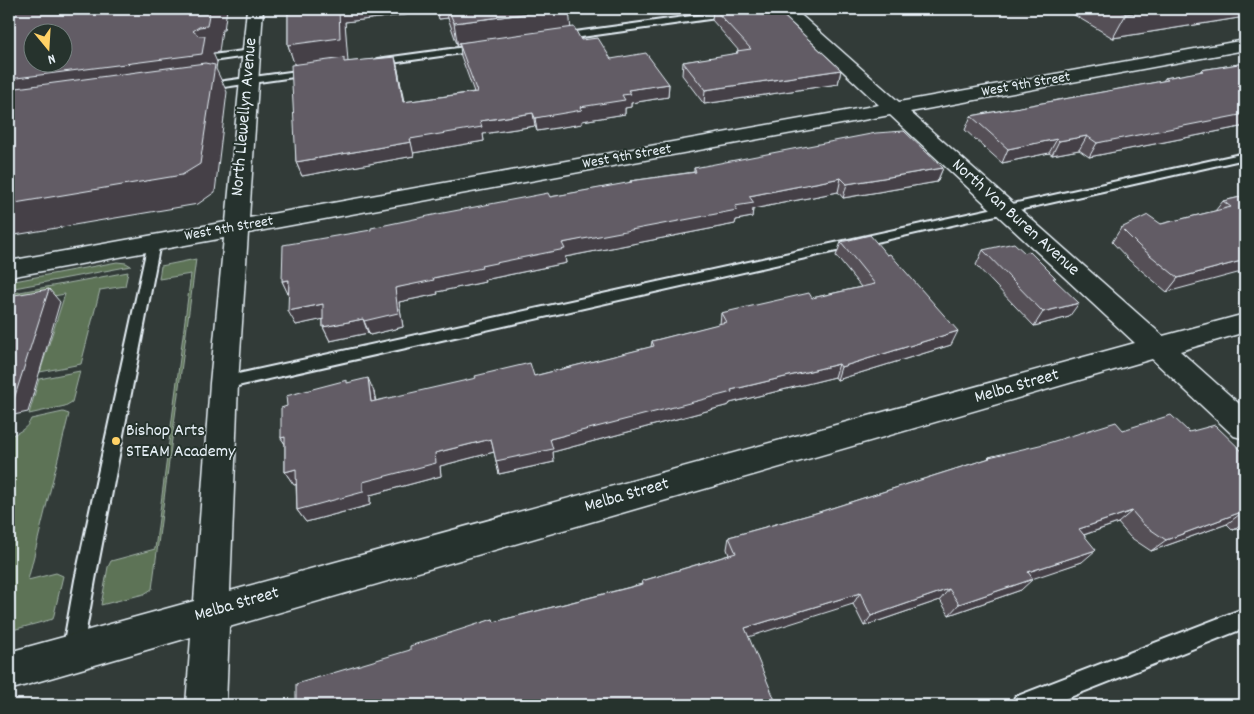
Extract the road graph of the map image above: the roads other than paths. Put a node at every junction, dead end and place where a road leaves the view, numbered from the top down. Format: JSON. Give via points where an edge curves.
{"nodes":[{"id":1,"x":255,"y":9,"type":"edge"},
{"id":2,"x":759,"y":9,"type":"edge"},
{"id":3,"x":785,"y":9,"type":"edge"},
{"id":4,"x":552,"y":38,"type":"edge"},
{"id":5,"x":1245,"y":45,"type":"edge"},
{"id":6,"x":494,"y":46,"type":"edge"},
{"id":7,"x":251,"y":53,"type":"junction"},
{"id":8,"x":212,"y":58,"type":"dead end"},
{"id":9,"x":366,"y":64,"type":"edge"},
{"id":10,"x":327,"y":69,"type":"edge"},
{"id":11,"x":248,"y":80,"type":"junction"},
{"id":12,"x":191,"y":88,"type":"edge"},
{"id":13,"x":895,"y":109,"type":"junction"},
{"id":14,"x":1245,"y":156,"type":"edge"},
{"id":15,"x":1008,"y":210,"type":"junction"},
{"id":16,"x":235,"y":228,"type":"junction"},
{"id":17,"x":154,"y":243,"type":"junction"},
{"id":18,"x":9,"y":269,"type":"edge"},
{"id":19,"x":1245,"y":323,"type":"edge"},
{"id":20,"x":1159,"y":347,"type":"junction"},
{"id":21,"x":224,"y":383,"type":"junction"},
{"id":22,"x":1245,"y":427,"type":"edge"},
{"id":23,"x":212,"y":612,"type":"junction"},
{"id":24,"x":1245,"y":618,"type":"edge"},
{"id":25,"x":72,"y":653,"type":"junction"},
{"id":26,"x":9,"y":671,"type":"edge"},
{"id":27,"x":206,"y":705,"type":"edge"},
{"id":28,"x":1023,"y":705,"type":"edge"}],
"edges":[{"from":1,"to":7,"type":"street","name":"North Llewellyn Avenue"},
{"from":2,"to":4,"type":"lane"},
{"from":3,"to":13,"type":"street","name":"North Van Buren Avenue"},
{"from":5,"to":13,"type":"street","name":"West 9th Street"},
{"from":6,"to":9,"type":"lane"},
{"from":7,"to":8,"type":"lane"},
{"from":7,"to":11,"type":"street","name":"North Llewellyn Avenue"},
{"from":10,"to":11,"type":"lane"},
{"from":11,"to":12,"type":"lane"},
{"from":11,"to":16,"type":"street","name":"North Llewellyn Avenue"},
{"from":13,"to":15,"type":"street","name":"North Van Buren Avenue"},
{"from":13,"to":16,"type":"street","name":"West 9th Street"},
{"from":14,"to":15,"type":"lane"},
{"from":15,"to":20,"type":"street","name":"North Van Buren Avenue"},
{"from":15,"to":21,"type":"lane"},
{"from":16,"to":17,"type":"street","name":"West 9th Street"},
{"from":16,"to":21,"type":"street","name":"North Llewellyn Avenue"},
{"from":17,"to":18,"type":"street","name":"West 9th Street"},
{"from":17,"to":25,"type":"lane"},
{"from":19,"to":20,"type":"street","name":"Melba Street"},
{"from":20,"to":22,"type":"street","name":"North Van Buren Avenue"},
{"from":20,"to":23,"type":"street","name":"Melba Street"},
{"from":21,"to":23,"type":"street","name":"North Llewellyn Avenue"},
{"from":23,"to":25,"type":"street","name":"Melba Street"},
{"from":23,"to":27,"type":"street","name":"North Llewellyn Avenue"},
{"from":24,"to":28,"type":"lane"},
{"from":25,"to":26,"type":"street","name":"Melba Street"}]}
